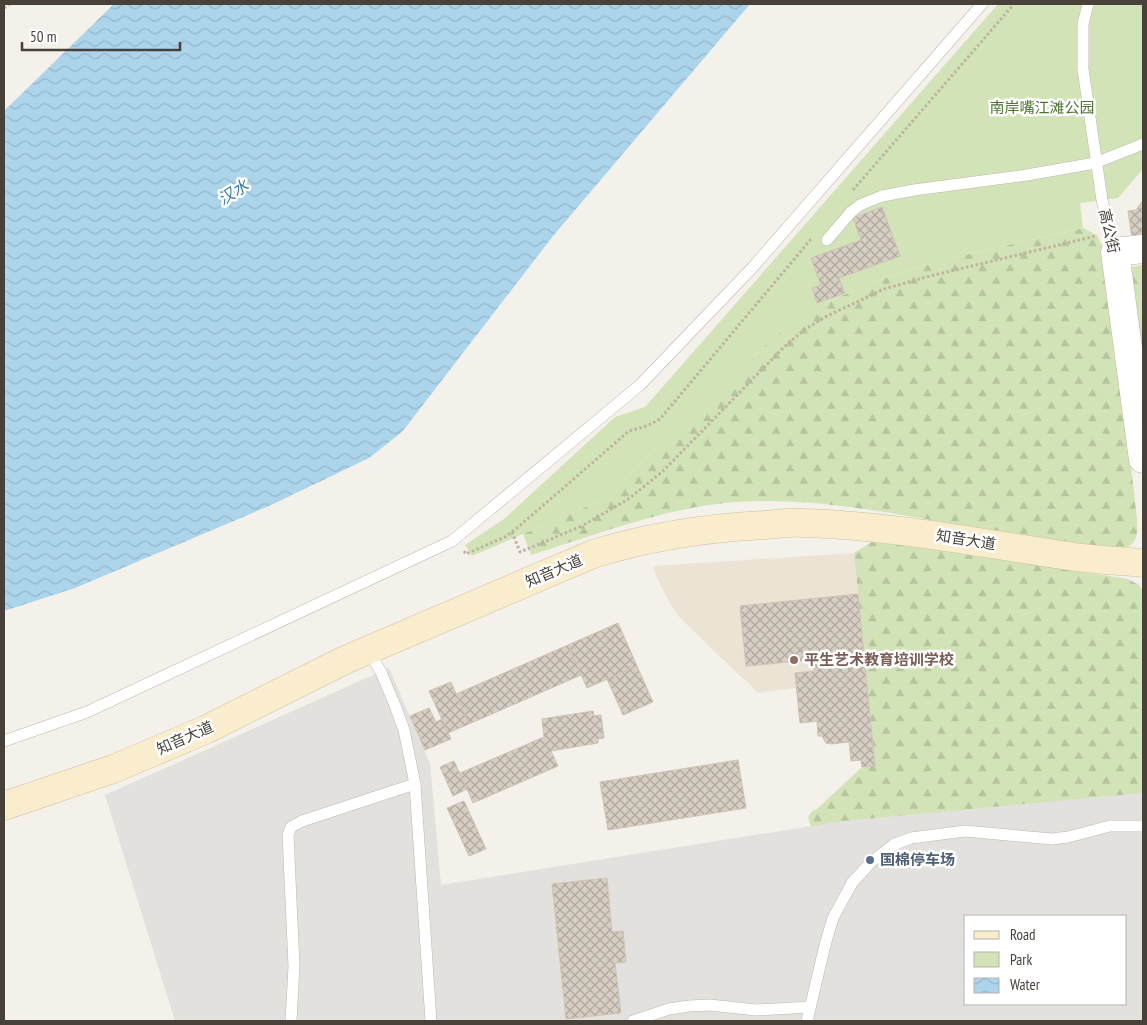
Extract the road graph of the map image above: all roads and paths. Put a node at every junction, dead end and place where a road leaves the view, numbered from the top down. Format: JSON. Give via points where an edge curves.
{"nodes":[{"id":1,"x":10,"y":4,"type":"edge"},
{"id":2,"x":982,"y":4,"type":"edge"},
{"id":3,"x":1014,"y":4,"type":"edge"},
{"id":4,"x":1088,"y":4,"type":"edge"},
{"id":5,"x":4,"y":8,"type":"edge"},
{"id":6,"x":1143,"y":144,"type":"edge"},
{"id":7,"x":1095,"y":163,"type":"junction"},
{"id":8,"x":848,"y":196,"type":"dead end"},
{"id":9,"x":817,"y":232,"type":"dead end"},
{"id":10,"x":827,"y":240,"type":"dead end"},
{"id":11,"x":1112,"y":242,"type":"junction"},
{"id":12,"x":1143,"y":249,"type":"edge"},
{"id":13,"x":1143,"y":459,"type":"edge"},
{"id":14,"x":582,"y":526,"type":"junction"},
{"id":15,"x":512,"y":532,"type":"junction"},
{"id":16,"x":452,"y":541,"type":"junction"},
{"id":17,"x":593,"y":554,"type":"junction"},
{"id":18,"x":1143,"y":564,"type":"edge"},
{"id":19,"x":368,"y":650,"type":"junction"},
{"id":20,"x":4,"y":741,"type":"edge"},
{"id":21,"x":415,"y":784,"type":"junction"},
{"id":22,"x":4,"y":806,"type":"edge"},
{"id":23,"x":1143,"y":826,"type":"edge"},
{"id":24,"x":810,"y":1007,"type":"junction"},
{"id":25,"x":291,"y":1021,"type":"edge"},
{"id":26,"x":432,"y":1021,"type":"edge"},
{"id":27,"x":633,"y":1021,"type":"edge"},
{"id":28,"x":807,"y":1021,"type":"edge"}],
"edges":[{"from":1,"to":5,"type":"path"},
{"from":2,"to":16,"type":"lane","via":[[753,267],[640,385]]},
{"from":3,"to":8,"type":"path"},
{"from":4,"to":7,"type":"lane","name":"高公街","via":[[1083,24],[1083,69]]},
{"from":6,"to":7,"type":"lane"},
{"from":7,"to":10,"type":"lane","via":[[882,196],[851,212]]},
{"from":7,"to":11,"type":"lane","name":"高公街"},
{"from":9,"to":15,"type":"path","via":[[660,420],[629,431]]},
{"from":11,"to":12,"type":"street"},
{"from":11,"to":13,"type":"street","name":"高公街"},
{"from":11,"to":14,"type":"path","via":[[926,277],[884,289],[825,317],[784,347],[662,472],[627,500]]},
{"from":14,"to":15,"type":"path","via":[[520,552]]},
{"from":14,"to":17,"type":"path"},
{"from":15,"to":16,"type":"path","via":[[466,554]]},
{"from":16,"to":20,"type":"lane","via":[[87,712]]},
{"from":17,"to":18,"type":"main road","name":"知音大道","via":[[676,533],[803,522],[910,531]]},
{"from":17,"to":19,"type":"main road","name":"知音大道"},
{"from":19,"to":21,"type":"lane","via":[[381,672],[404,730]]},
{"from":19,"to":22,"type":"main road","name":"知音大道","via":[[205,730],[113,770]]},
{"from":21,"to":25,"type":"lane","via":[[291,827],[288,835],[294,966]]},
{"from":21,"to":26,"type":"lane"},
{"from":23,"to":24,"type":"lane","via":[[1110,826],[1052,839],[965,831],[911,838],[893,845],[871,862],[843,898],[833,918]]},
{"from":24,"to":27,"type":"lane","via":[[756,1010],[689,1006]]},
{"from":24,"to":28,"type":"lane"}]}
